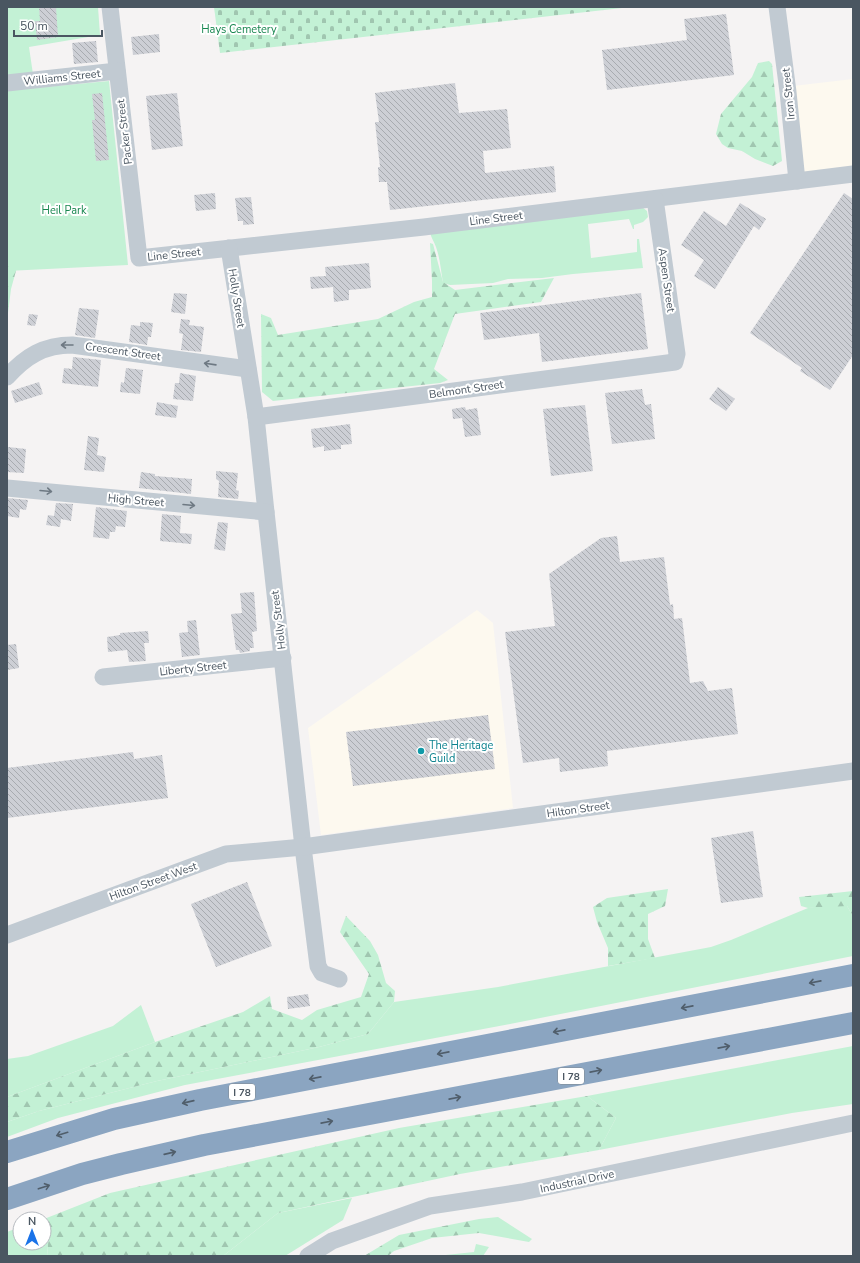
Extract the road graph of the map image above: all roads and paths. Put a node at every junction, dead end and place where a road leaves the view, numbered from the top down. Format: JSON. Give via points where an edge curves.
{"nodes":[{"id":1,"x":110,"y":7,"type":"edge"},
{"id":2,"x":777,"y":7,"type":"edge"},
{"id":3,"x":117,"y":71,"type":"junction"},
{"id":4,"x":7,"y":83,"type":"edge"},
{"id":5,"x":853,"y":174,"type":"edge"},
{"id":6,"x":797,"y":181,"type":"junction"},
{"id":7,"x":655,"y":199,"type":"junction"},
{"id":8,"x":229,"y":248,"type":"junction"},
{"id":9,"x":139,"y":258,"type":"joint"},
{"id":10,"x":675,"y":362,"type":"joint"},
{"id":11,"x":248,"y":369,"type":"junction"},
{"id":12,"x":7,"y":377,"type":"edge"},
{"id":13,"x":256,"y":417,"type":"junction"},
{"id":14,"x":7,"y":488,"type":"edge"},
{"id":15,"x":266,"y":512,"type":"junction"},
{"id":16,"x":283,"y":658,"type":"junction"},
{"id":17,"x":103,"y":677,"type":"dead end"},
{"id":18,"x":853,"y":771,"type":"edge"},
{"id":19,"x":303,"y":846,"type":"junction"},
{"id":20,"x":7,"y":935,"type":"edge"},
{"id":21,"x":853,"y":975,"type":"edge"},
{"id":22,"x":339,"y":979,"type":"dead end"},
{"id":23,"x":853,"y":1023,"type":"edge"},
{"id":24,"x":853,"y":1123,"type":"edge"},
{"id":25,"x":7,"y":1152,"type":"edge"},
{"id":26,"x":7,"y":1198,"type":"edge"},
{"id":27,"x":308,"y":1256,"type":"edge"}],
"edges":[{"from":1,"to":3,"type":"street","name":"Packer Street"},
{"from":2,"to":6,"type":"street","name":"Iron Street"},
{"from":3,"to":4,"type":"street","name":"Williams Street"},
{"from":3,"to":9,"type":"street","name":"Packer Street"},
{"from":5,"to":6,"type":"street","name":"Line Street"},
{"from":6,"to":7,"type":"street","name":"Line Street"},
{"from":7,"to":8,"type":"street","name":"Line Street"},
{"from":7,"to":10,"type":"street","name":"Aspen Street","via":[[677,354]]},
{"from":8,"to":9,"type":"street","name":"Line Street"},
{"from":8,"to":11,"type":"street","name":"Holly Street"},
{"from":10,"to":13,"type":"street","name":"Belmont Street"},
{"from":11,"to":12,"type":"street","name":"Crescent Street","one_way":true,"via":[[72,344],[40,350],[16,366]]},
{"from":11,"to":13,"type":"street","name":"Holly Street"},
{"from":13,"to":15,"type":"street","name":"Holly Street"},
{"from":14,"to":15,"type":"street","name":"High Street","one_way":true},
{"from":15,"to":16,"type":"street","name":"Holly Street"},
{"from":16,"to":17,"type":"street","name":"Liberty Street"},
{"from":16,"to":19,"type":"street","name":"Holly Street"},
{"from":18,"to":19,"type":"street","name":"Hilton Street"},
{"from":19,"to":20,"type":"street","name":"Hilton Street West","via":[[226,854]]},
{"from":19,"to":22,"type":"street","name":"Holly Street","via":[[318,966],[322,973]]},
{"from":21,"to":25,"type":"highway","number":"I 78","one_way":true,"via":[[200,1100],[114,1119]]},
{"from":26,"to":23,"type":"highway","number":"I 78","one_way":true,"via":[[90,1172],[204,1145]]},
{"from":24,"to":27,"type":"street","name":"Industrial Drive","via":[[522,1192],[430,1206],[332,1242]]}]}
